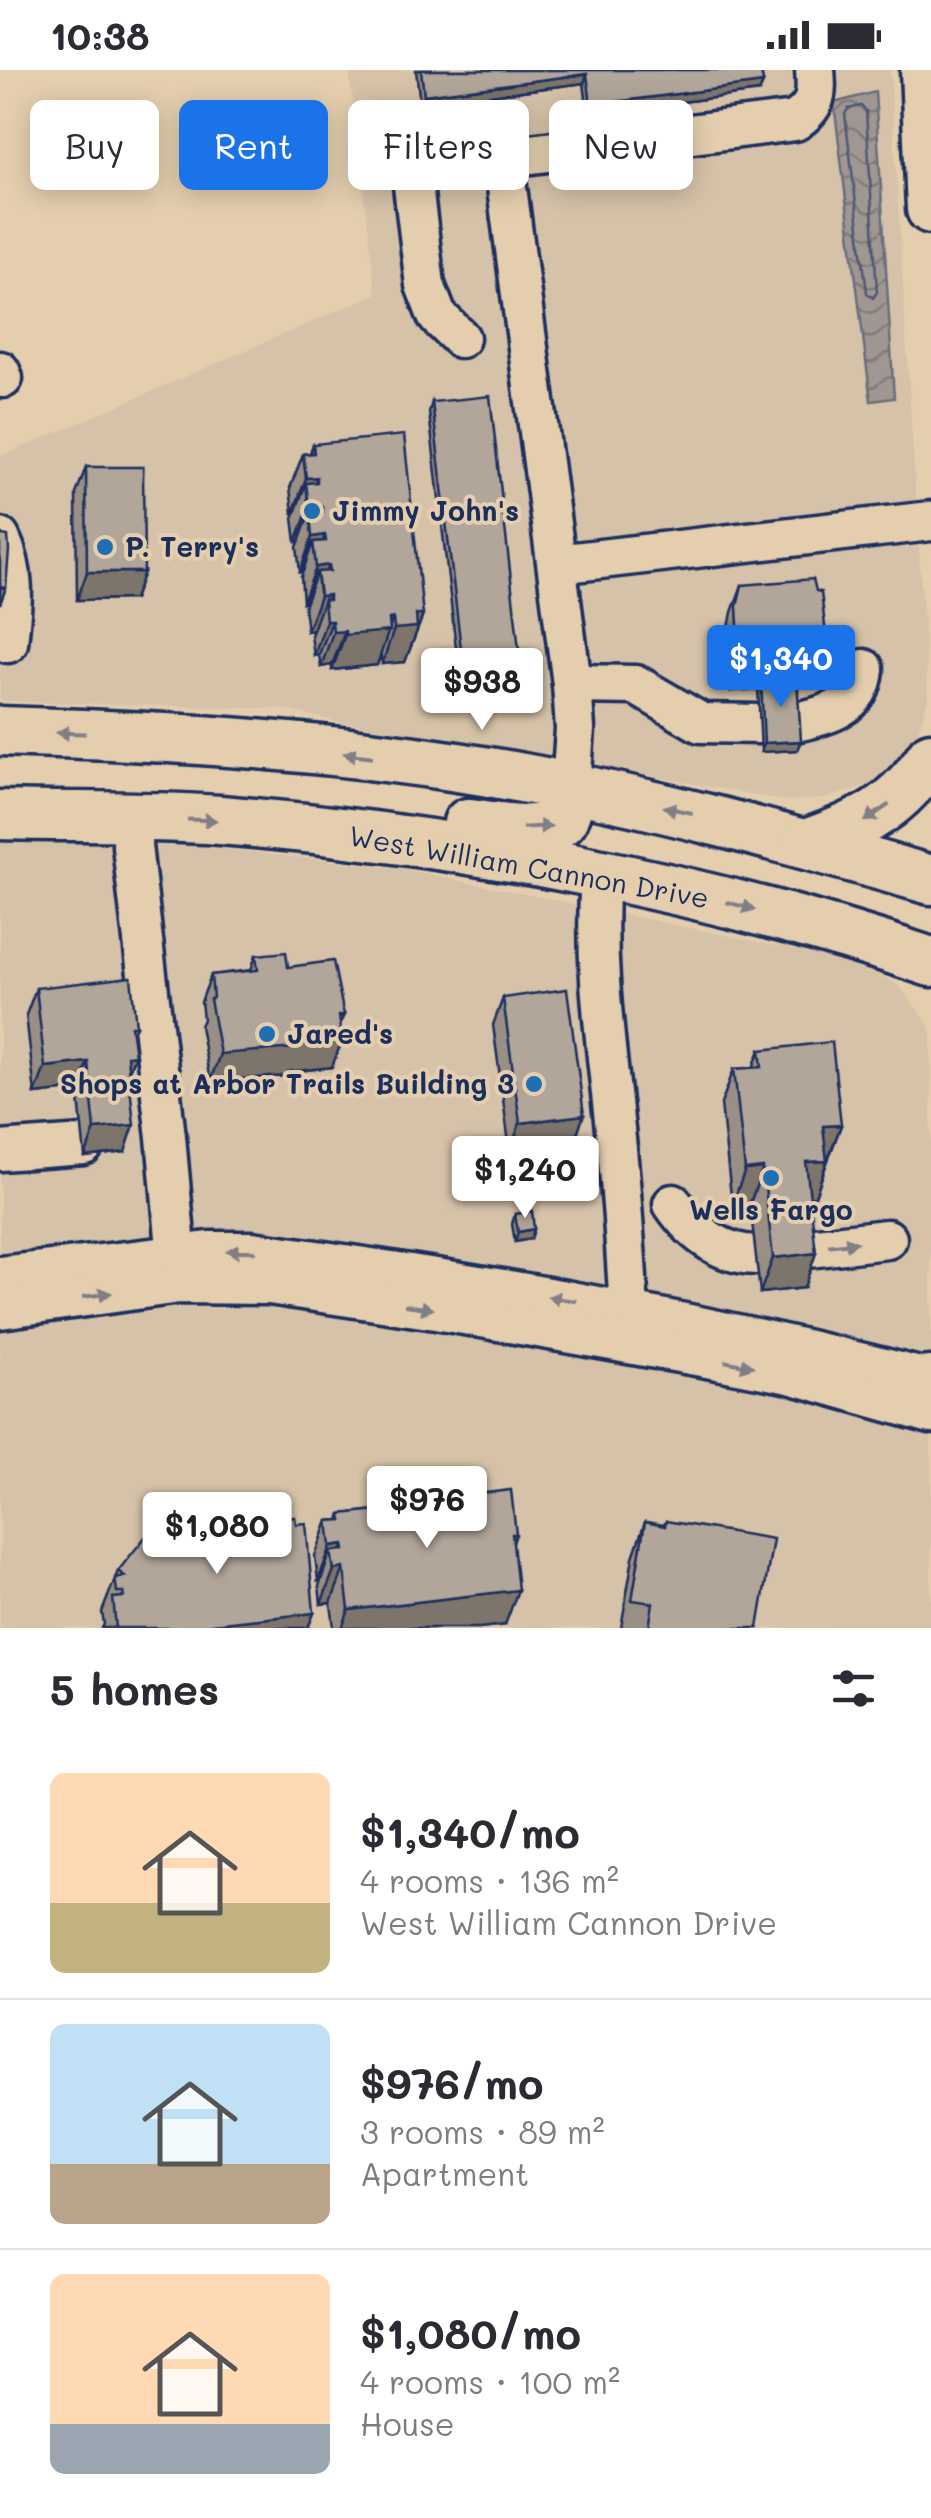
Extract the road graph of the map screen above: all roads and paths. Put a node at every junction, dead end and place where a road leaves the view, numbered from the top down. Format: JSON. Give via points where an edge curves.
{"nodes":[{"id":1,"x":815,"y":70,"type":"edge"},
{"id":2,"x":924,"y":70,"type":"edge"},
{"id":3,"x":529,"y":154,"type":"edge"},
{"id":4,"x":413,"y":190,"type":"edge"},
{"id":5,"x":507,"y":190,"type":"edge"},
{"id":6,"x":931,"y":209,"type":"edge"},
{"id":7,"x":460,"y":338,"type":"dead end"},
{"id":8,"x":931,"y":521,"type":"edge"},
{"id":9,"x":0,"y":538,"type":"edge"},
{"id":10,"x":557,"y":564,"type":"junction"},
{"id":11,"x":8,"y":644,"type":"dead end"},
{"id":12,"x":864,"y":669,"type":"dead end"},
{"id":13,"x":572,"y":684,"type":"junction"},
{"id":14,"x":0,"y":731,"type":"edge"},
{"id":15,"x":931,"y":757,"type":"edge"},
{"id":16,"x":571,"y":788,"type":"junction"},
{"id":17,"x":0,"y":816,"type":"edge"},
{"id":18,"x":134,"y":818,"type":"junction"},
{"id":19,"x":266,"y":826,"type":"junction"},
{"id":20,"x":806,"y":844,"type":"junction"},
{"id":21,"x":600,"y":876,"type":"junction"},
{"id":22,"x":931,"y":880,"type":"edge"},
{"id":23,"x":931,"y":962,"type":"edge"},
{"id":24,"x":84,"y":1145,"type":"dead end"},
{"id":25,"x":0,"y":1151,"type":"edge"},
{"id":26,"x":673,"y":1204,"type":"dead end"},
{"id":27,"x":887,"y":1239,"type":"dead end"},
{"id":28,"x":800,"y":1249,"type":"edge"},
{"id":29,"x":756,"y":1255,"type":"dead end"},
{"id":30,"x":177,"y":1270,"type":"junction"},
{"id":31,"x":0,"y":1276,"type":"edge"},
{"id":32,"x":0,"y":1309,"type":"edge"},
{"id":33,"x":630,"y":1327,"type":"junction"},
{"id":34,"x":931,"y":1376,"type":"edge"},
{"id":35,"x":931,"y":1414,"type":"edge"}],
"edges":[{"from":1,"to":3,"type":"lane","via":[[818,96],[795,121]]},
{"from":2,"to":6,"type":"main road"},
{"from":4,"to":7,"type":"lane","via":[[424,285],[438,316]]},
{"from":5,"to":10,"type":"lane"},
{"from":8,"to":10,"type":"lane"},
{"from":9,"to":11,"type":"lane","via":[[12,564]]},
{"from":10,"to":13,"type":"lane"},
{"from":12,"to":13,"type":"lane","via":[[857,693],[842,708],[778,723],[701,723],[636,684]]},
{"from":13,"to":16,"type":"lane"},
{"from":16,"to":14,"type":"main road","one_way":true,"via":[[358,754]]},
{"from":15,"to":20,"type":"main road","one_way":true,"via":[[895,800],[862,824]]},
{"from":19,"to":16,"type":"main road","one_way":true,"via":[[333,815],[400,815],[542,830],[563,819]]},
{"from":20,"to":16,"type":"main road","one_way":true},
{"from":17,"to":18,"type":"main road","name":"West William Cannon Drive"},
{"from":18,"to":19,"type":"main road","name":"West William Cannon Drive","one_way":true},
{"from":18,"to":30,"type":"lane","via":[[152,1138]]},
{"from":19,"to":21,"type":"main road","name":"West William Cannon Drive","via":[[429,844]]},
{"from":20,"to":22,"type":"main road"},
{"from":21,"to":23,"type":"main road","name":"West William Cannon Drive","one_way":true,"via":[[718,900]]},
{"from":21,"to":33,"type":"lane","via":[[598,987]]},
{"from":24,"to":25,"type":"lane"},
{"from":26,"to":29,"type":"lane","via":[[712,1244]]},
{"from":28,"to":27,"type":"lane","one_way":true},
{"from":30,"to":31,"type":"lane"},
{"from":32,"to":30,"type":"lane","one_way":true},
{"from":30,"to":33,"type":"lane","via":[[252,1251]]},
{"from":33,"to":34,"type":"lane","via":[[795,1345]]},
{"from":33,"to":35,"type":"lane","one_way":true}]}
